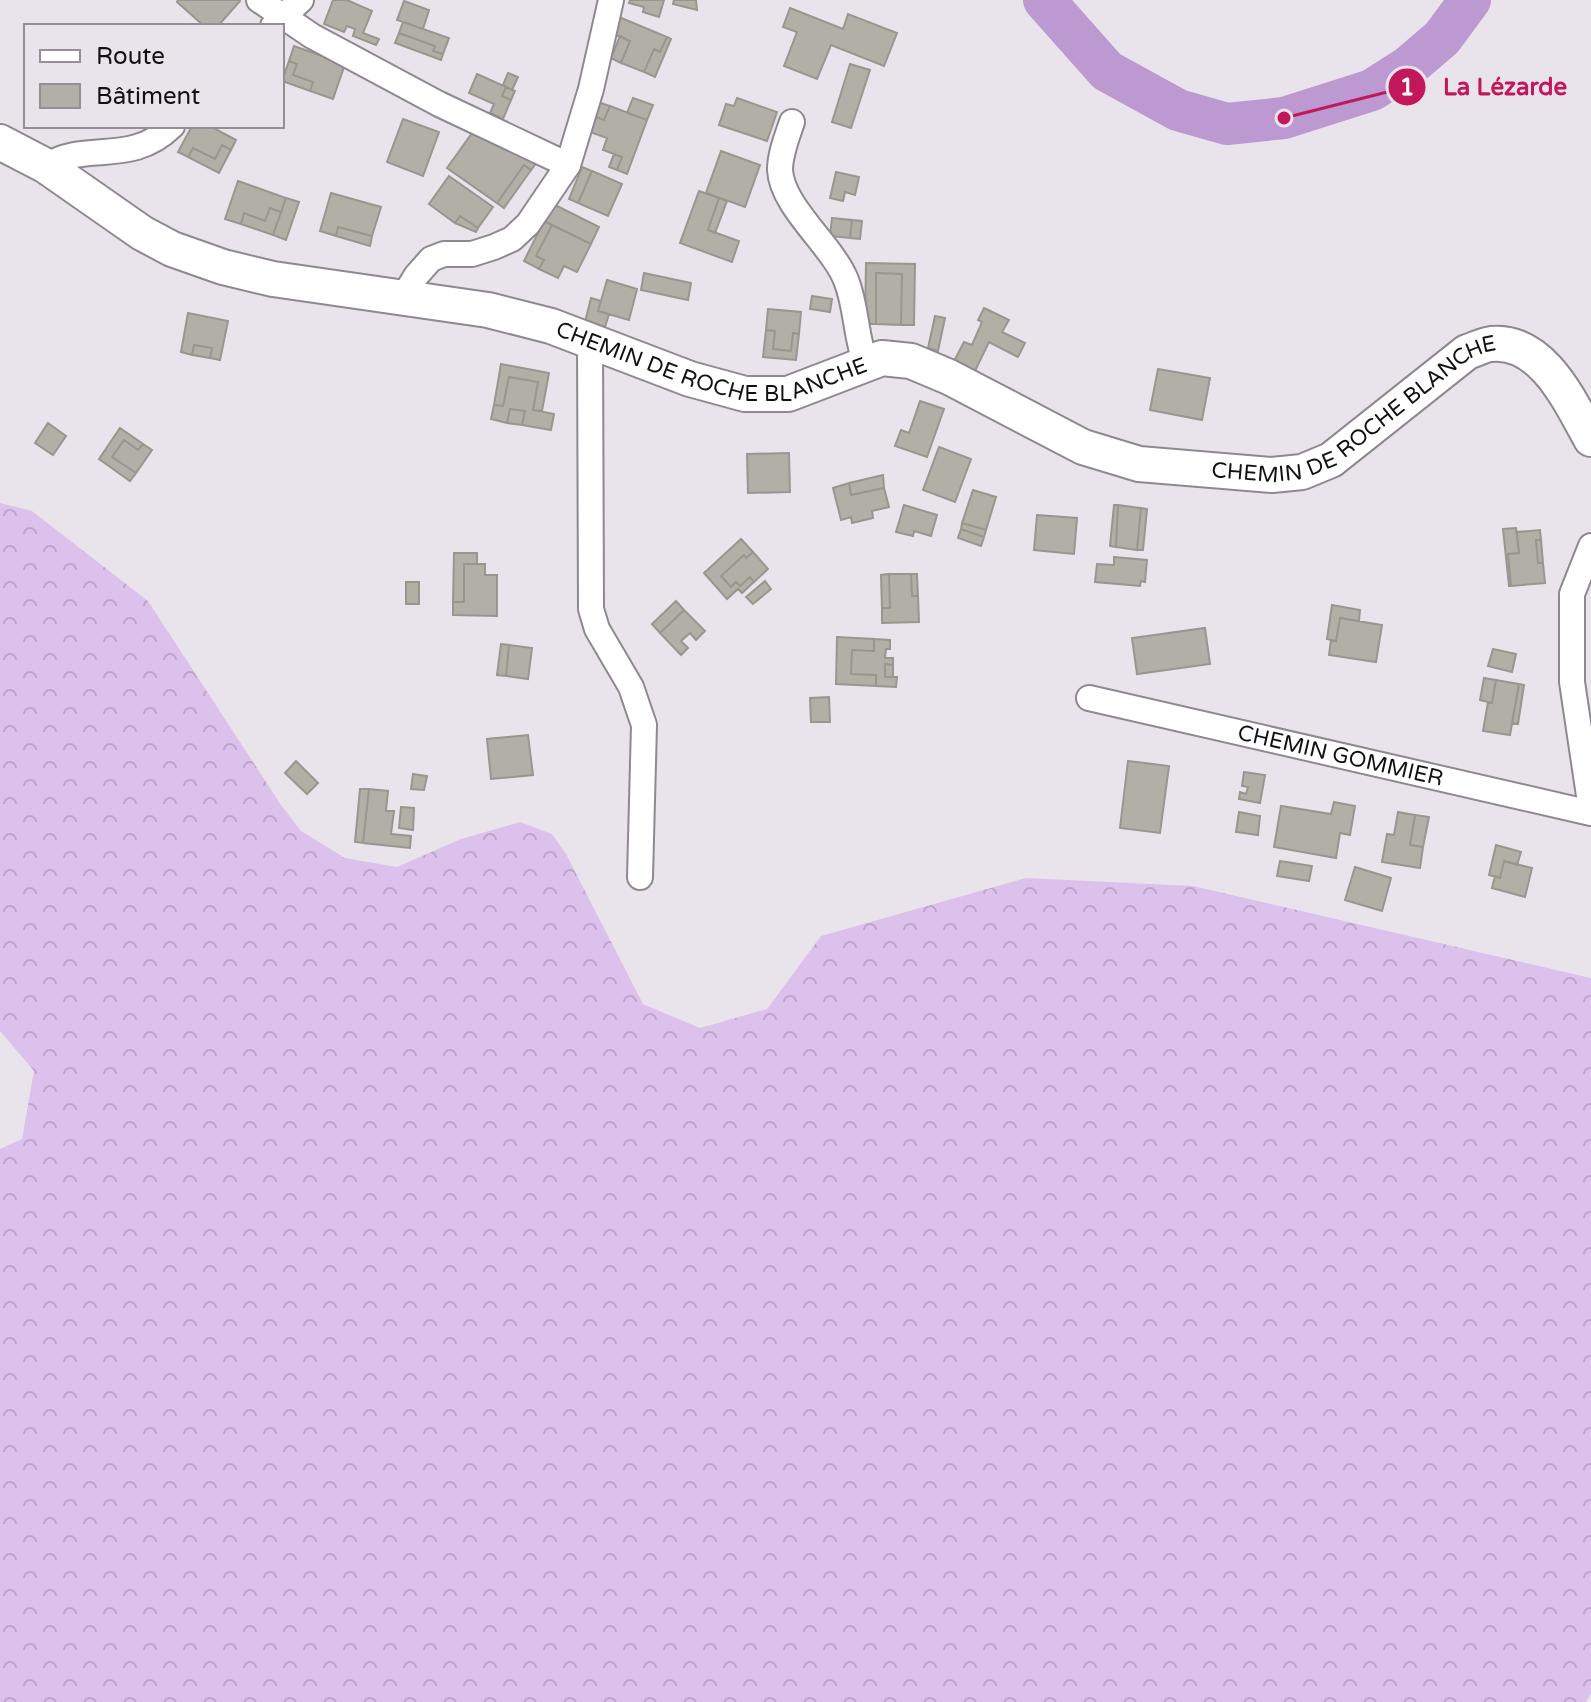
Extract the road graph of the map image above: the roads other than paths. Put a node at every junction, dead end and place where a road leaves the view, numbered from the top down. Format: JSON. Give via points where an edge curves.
{"nodes":[{"id":1,"x":259,"y":0,"type":"edge"},
{"id":2,"x":301,"y":0,"type":"edge"},
{"id":3,"x":611,"y":0,"type":"edge"},
{"id":4,"x":278,"y":22,"type":"edge"},
{"id":5,"x":284,"y":25,"type":"edge"},
{"id":6,"x":792,"y":122,"type":"dead end"},
{"id":7,"x":169,"y":128,"type":"edge"},
{"id":8,"x":0,"y":142,"type":"edge"},
{"id":9,"x":568,"y":165,"type":"junction"},
{"id":10,"x":46,"y":166,"type":"junction"},
{"id":11,"x":402,"y":299,"type":"junction"},
{"id":12,"x":590,"y":340,"type":"junction"},
{"id":13,"x":866,"y":364,"type":"junction"},
{"id":14,"x":1591,"y":439,"type":"edge"},
{"id":15,"x":1591,"y":546,"type":"edge"},
{"id":16,"x":1089,"y":698,"type":"dead end"},
{"id":17,"x":1591,"y":811,"type":"edge"},
{"id":18,"x":640,"y":877,"type":"dead end"}],
"edges":[{"from":1,"to":4,"type":"street"},
{"from":2,"to":4,"type":"street"},
{"from":3,"to":9,"type":"street"},
{"from":5,"to":9,"type":"street"},
{"from":6,"to":13,"type":"street","via":[[781,159],[783,182],[838,263],[853,301]]},
{"from":7,"to":10,"type":"street","via":[[136,150],[61,157]]},
{"from":8,"to":10,"type":"main road","name":"CHEMIN DE ROCHE BLANCHE"},
{"from":9,"to":11,"type":"street","via":[[512,239],[472,254],[431,259]]},
{"from":10,"to":11,"type":"main road","name":"CHEMIN DE ROCHE BLANCHE","via":[[172,249],[273,279]]},
{"from":11,"to":12,"type":"main road","name":"CHEMIN DE ROCHE BLANCHE","via":[[488,310]]},
{"from":12,"to":13,"type":"main road","name":"CHEMIN DE ROCHE BLANCHE","via":[[745,394],[788,394]]},
{"from":12,"to":18,"type":"street","via":[[591,609],[644,725]]},
{"from":13,"to":14,"type":"main road","name":"CHEMIN DE ROCHE BLANCHE","via":[[882,358],[911,361],[1114,458],[1272,475],[1302,472],[1331,460],[1467,352],[1490,344],[1526,353],[1551,370]]},
{"from":15,"to":17,"type":"street","via":[[1572,594],[1572,682]]},
{"from":16,"to":17,"type":"street","name":"CHEMIN GOMMIER"}]}
